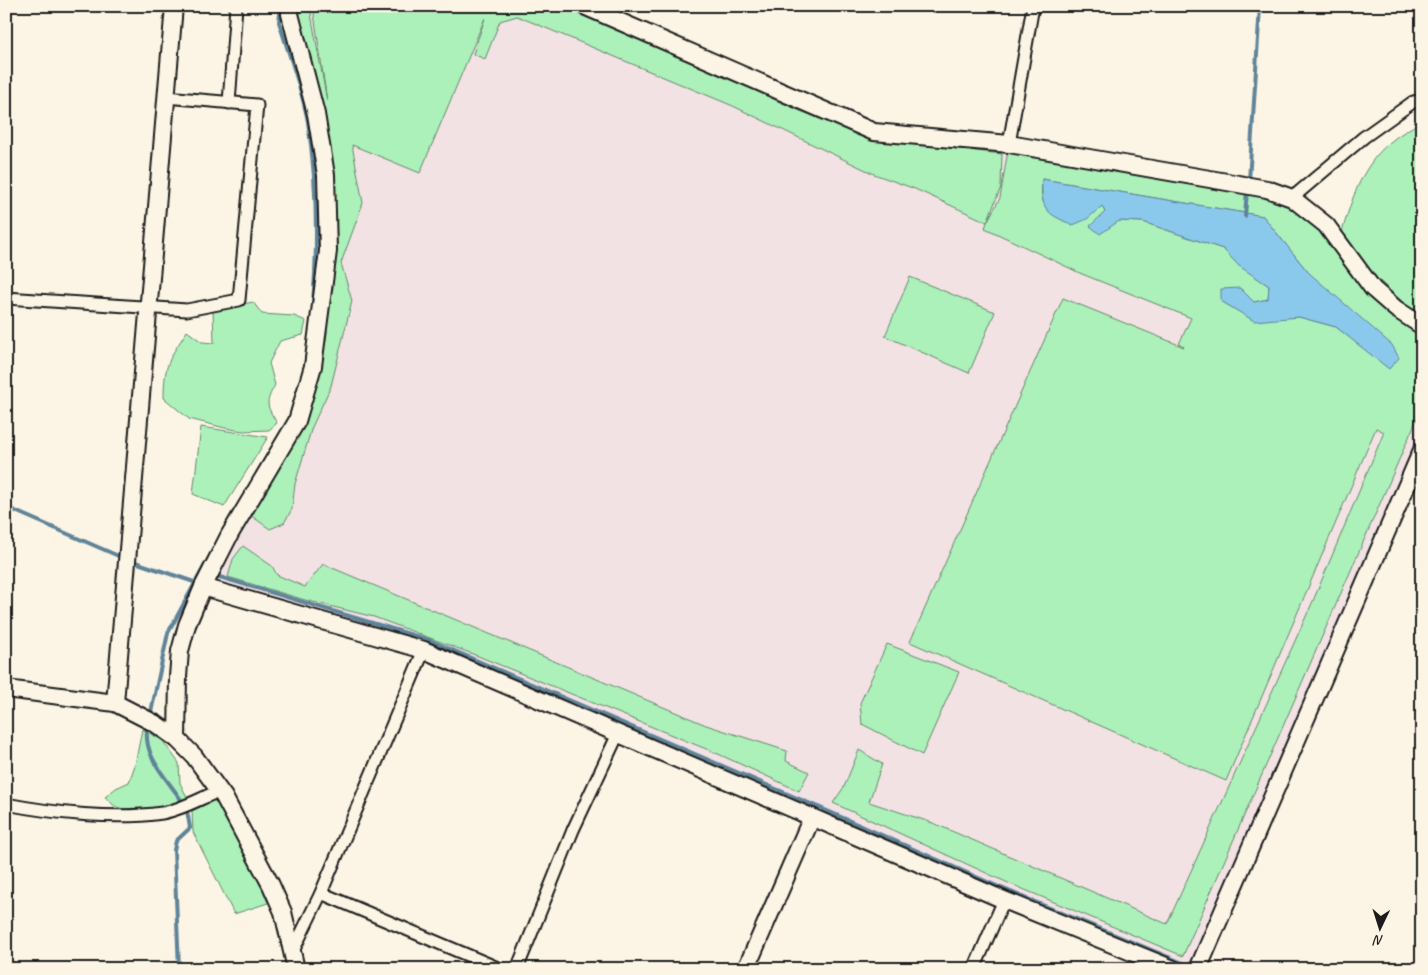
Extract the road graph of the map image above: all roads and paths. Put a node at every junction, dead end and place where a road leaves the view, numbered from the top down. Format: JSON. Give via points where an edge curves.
{"nodes":[{"id":1,"x":174,"y":6,"type":"edge"},
{"id":2,"x":236,"y":6,"type":"edge"},
{"id":3,"x":291,"y":6,"type":"edge"},
{"id":4,"x":584,"y":6,"type":"edge"},
{"id":5,"x":1033,"y":6,"type":"edge"},
{"id":6,"x":166,"y":97,"type":"junction"},
{"id":7,"x":1422,"y":100,"type":"edge"},
{"id":8,"x":229,"y":103,"type":"junction"},
{"id":9,"x":1009,"y":144,"type":"junction"},
{"id":10,"x":1292,"y":198,"type":"junction"},
{"id":11,"x":6,"y":298,"type":"edge"},
{"id":12,"x":149,"y":308,"type":"junction"},
{"id":13,"x":1422,"y":326,"type":"edge"},
{"id":14,"x":1422,"y":450,"type":"edge"},
{"id":15,"x":203,"y":587,"type":"junction"},
{"id":16,"x":424,"y":650,"type":"junction"},
{"id":17,"x":6,"y":689,"type":"edge"},
{"id":18,"x":115,"y":703,"type":"junction"},
{"id":19,"x":618,"y":734,"type":"junction"},
{"id":20,"x":177,"y":739,"type":"junction"},
{"id":21,"x":219,"y":790,"type":"junction"},
{"id":22,"x":6,"y":804,"type":"edge"},
{"id":23,"x":812,"y":817,"type":"junction"},
{"id":24,"x":320,"y":894,"type":"junction"},
{"id":25,"x":1004,"y":900,"type":"junction"},
{"id":26,"x":293,"y":951,"type":"junction"},
{"id":27,"x":296,"y":969,"type":"edge"},
{"id":28,"x":500,"y":969,"type":"edge"},
{"id":29,"x":517,"y":969,"type":"edge"},
{"id":30,"x":746,"y":969,"type":"edge"},
{"id":31,"x":974,"y":969,"type":"edge"},
{"id":32,"x":1173,"y":969,"type":"edge"},
{"id":33,"x":1198,"y":969,"type":"edge"}],
"edges":[{"from":1,"to":6,"type":"street"},
{"from":2,"to":8,"type":"street"},
{"from":3,"to":15,"type":"street","via":[[290,14],[316,114],[326,176],[328,251],[313,366],[297,421],[230,534]]},
{"from":4,"to":9,"type":"street","via":[[874,132]]},
{"from":5,"to":9,"type":"street"},
{"from":6,"to":8,"type":"street"},
{"from":6,"to":12,"type":"street"},
{"from":7,"to":10,"type":"street","via":[[1412,102],[1364,137]]},
{"from":8,"to":12,"type":"street","via":[[257,105],[239,300],[187,310]]},
{"from":9,"to":10,"type":"street","via":[[1267,189]]},
{"from":10,"to":13,"type":"street","via":[[1326,225],[1373,289]]},
{"from":11,"to":12,"type":"street"},
{"from":12,"to":18,"type":"street"},
{"from":14,"to":33,"type":"street"},
{"from":15,"to":16,"type":"street"},
{"from":15,"to":20,"type":"street","via":[[180,651]]},
{"from":16,"to":19,"type":"street"},
{"from":16,"to":24,"type":"street"},
{"from":17,"to":18,"type":"street"},
{"from":18,"to":20,"type":"street"},
{"from":19,"to":23,"type":"street"},
{"from":19,"to":29,"type":"street","via":[[573,830]]},
{"from":20,"to":21,"type":"street"},
{"from":21,"to":22,"type":"street","via":[[164,812],[126,816],[35,810]]},
{"from":21,"to":26,"type":"street","via":[[271,885],[283,912]]},
{"from":23,"to":25,"type":"street"},
{"from":23,"to":30,"type":"street"},
{"from":24,"to":26,"type":"street"},
{"from":24,"to":28,"type":"street"},
{"from":25,"to":31,"type":"street"},
{"from":25,"to":32,"type":"street"},
{"from":26,"to":27,"type":"street"}]}
